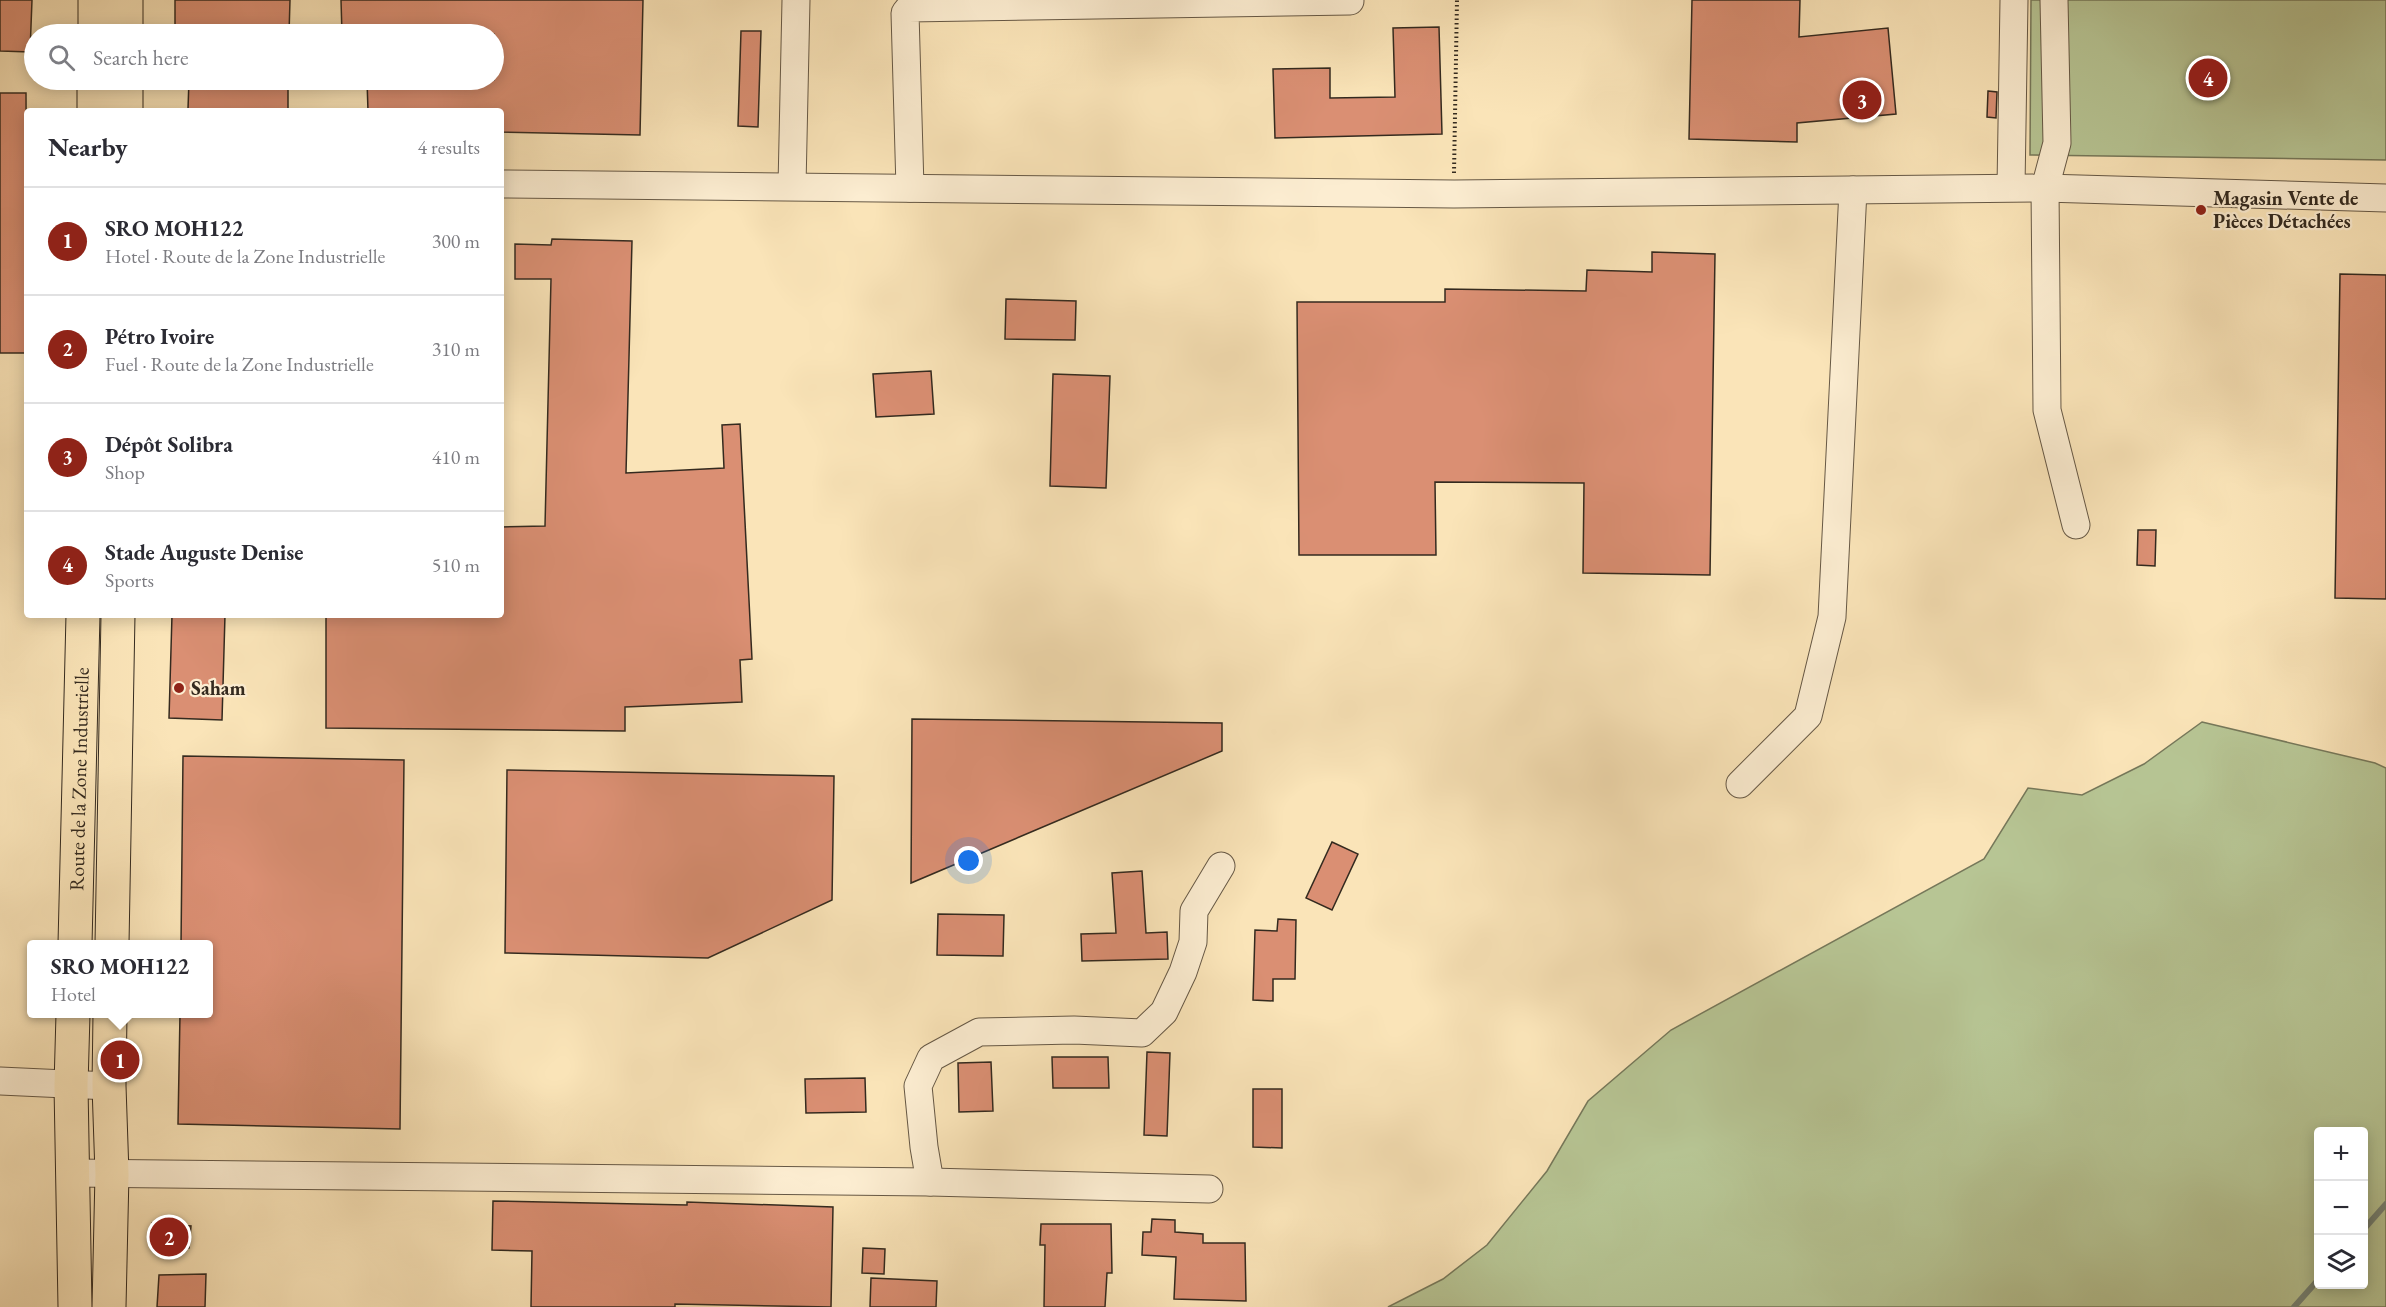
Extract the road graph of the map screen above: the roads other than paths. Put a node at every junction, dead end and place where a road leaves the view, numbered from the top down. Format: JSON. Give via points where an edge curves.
{"nodes":[{"id":1,"x":95,"y":0,"type":"edge"},
{"id":2,"x":126,"y":0,"type":"edge"},
{"id":3,"x":796,"y":0,"type":"edge"},
{"id":4,"x":2014,"y":0,"type":"edge"},
{"id":5,"x":2054,"y":0,"type":"edge"},
{"id":6,"x":1350,"y":1,"type":"edge"},
{"id":7,"x":95,"y":24,"type":"edge"},
{"id":8,"x":126,"y":24,"type":"edge"},
{"id":9,"x":94,"y":90,"type":"edge"},
{"id":10,"x":126,"y":90,"type":"edge"},
{"id":11,"x":94,"y":108,"type":"edge"},
{"id":12,"x":126,"y":108,"type":"edge"},
{"id":13,"x":504,"y":184,"type":"edge"},
{"id":14,"x":792,"y":186,"type":"junction"},
{"id":15,"x":2011,"y":187,"type":"junction"},
{"id":16,"x":910,"y":188,"type":"junction"},
{"id":17,"x":2045,"y":188,"type":"junction"},
{"id":18,"x":1853,"y":190,"type":"junction"},
{"id":19,"x":2386,"y":198,"type":"edge"},
{"id":20,"x":2076,"y":525,"type":"dead end"},
{"id":21,"x":83,"y":618,"type":"edge"},
{"id":22,"x":118,"y":618,"type":"edge"},
{"id":23,"x":1740,"y":784,"type":"dead end"},
{"id":24,"x":1221,"y":866,"type":"dead end"},
{"id":25,"x":75,"y":940,"type":"edge"},
{"id":26,"x":112,"y":940,"type":"edge"},
{"id":27,"x":73,"y":1018,"type":"edge"},
{"id":28,"x":110,"y":1018,"type":"edge"},
{"id":29,"x":0,"y":1082,"type":"edge"},
{"id":30,"x":71,"y":1086,"type":"junction"},
{"id":31,"x":109,"y":1086,"type":"junction"},
{"id":32,"x":73,"y":1173,"type":"junction"},
{"id":33,"x":112,"y":1174,"type":"junction"},
{"id":34,"x":930,"y":1182,"type":"junction"},
{"id":35,"x":1209,"y":1189,"type":"dead end"},
{"id":36,"x":75,"y":1307,"type":"edge"},
{"id":37,"x":109,"y":1307,"type":"edge"}],
"edges":[{"from":1,"to":7,"type":"main road"},
{"from":2,"to":8,"type":"main road"},
{"from":3,"to":14,"type":"street"},
{"from":4,"to":15,"type":"street"},
{"from":5,"to":17,"type":"street","via":[[2057,143]]},
{"from":6,"to":16,"type":"street","via":[[909,8],[905,13]]},
{"from":9,"to":11,"type":"main road"},
{"from":10,"to":12,"type":"main road"},
{"from":13,"to":14,"type":"street"},
{"from":14,"to":16,"type":"street"},
{"from":15,"to":17,"type":"street"},
{"from":15,"to":18,"type":"street"},
{"from":16,"to":18,"type":"street","via":[[1454,194]]},
{"from":17,"to":19,"type":"street"},
{"from":17,"to":20,"type":"street","via":[[2047,410]]},
{"from":18,"to":23,"type":"street","via":[[1832,617],[1808,716]]},
{"from":21,"to":25,"type":"main road","name":"Route de la Zone Industrielle"},
{"from":22,"to":26,"type":"main road","name":"Route de la Zone Industrielle"},
{"from":24,"to":34,"type":"street","via":[[1194,911],[1193,942],[1183,972],[1164,1012],[1142,1034],[1074,1030],[979,1032],[931,1058],[918,1086]]},
{"from":27,"to":30,"type":"main road"},
{"from":28,"to":31,"type":"main road"},
{"from":29,"to":30,"type":"street"},
{"from":30,"to":31,"type":"street"},
{"from":30,"to":32,"type":"main road"},
{"from":31,"to":33,"type":"main road"},
{"from":32,"to":33,"type":"street"},
{"from":32,"to":36,"type":"main road"},
{"from":33,"to":34,"type":"street"},
{"from":33,"to":37,"type":"main road"},
{"from":34,"to":35,"type":"street"}]}
